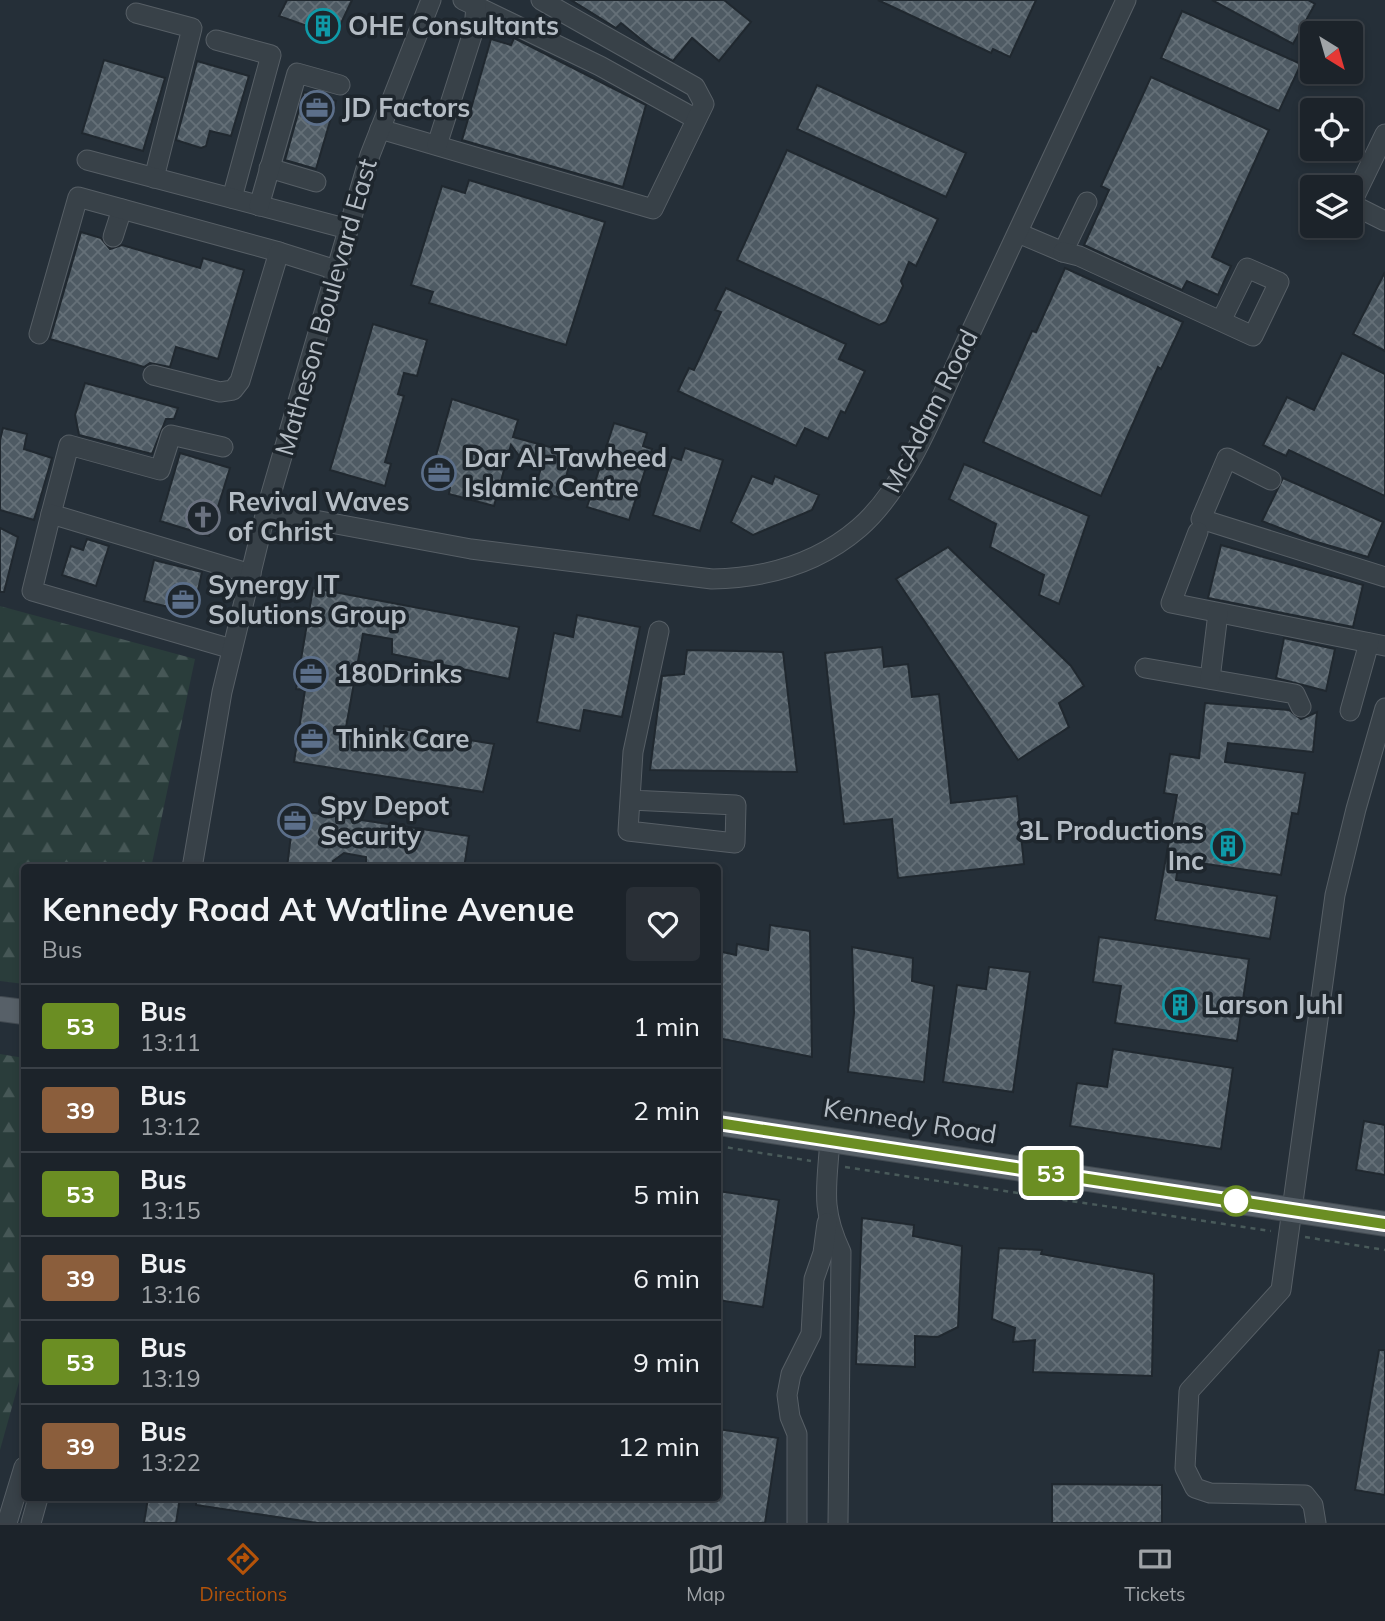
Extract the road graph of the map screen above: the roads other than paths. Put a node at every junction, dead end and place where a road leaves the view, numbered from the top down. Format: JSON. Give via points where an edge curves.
{"nodes":[{"id":1,"x":431,"y":0,"type":"edge"},
{"id":2,"x":541,"y":0,"type":"edge"},
{"id":3,"x":1126,"y":0,"type":"edge"},
{"id":4,"x":470,"y":3,"type":"edge"},
{"id":5,"x":135,"y":13,"type":"dead end"},
{"id":6,"x":216,"y":40,"type":"dead end"},
{"id":7,"x":340,"y":85,"type":"dead end"},
{"id":8,"x":696,"y":119,"type":"junction"},
{"id":9,"x":380,"y":129,"type":"junction"},
{"id":10,"x":1383,"y":143,"type":"edge"},
{"id":11,"x":437,"y":145,"type":"junction"},
{"id":12,"x":87,"y":160,"type":"dead end"},
{"id":13,"x":270,"y":169,"type":"junction"},
{"id":14,"x":154,"y":178,"type":"junction"},
{"id":15,"x":316,"y":182,"type":"dead end"},
{"id":16,"x":232,"y":198,"type":"junction"},
{"id":17,"x":1087,"y":202,"type":"dead end"},
{"id":18,"x":259,"y":206,"type":"junction"},
{"id":19,"x":122,"y":209,"type":"junction"},
{"id":20,"x":1385,"y":221,"type":"edge"},
{"id":21,"x":348,"y":229,"type":"junction"},
{"id":22,"x":1018,"y":233,"type":"junction"},
{"id":23,"x":113,"y":237,"type":"dead end"},
{"id":24,"x":279,"y":252,"type":"junction"},
{"id":25,"x":1063,"y":252,"type":"junction"},
{"id":26,"x":337,"y":270,"type":"junction"},
{"id":27,"x":1119,"y":283,"type":"dead end"},
{"id":28,"x":1221,"y":321,"type":"dead end"},
{"id":29,"x":38,"y":334,"type":"dead end"},
{"id":30,"x":153,"y":375,"type":"dead end"},
{"id":31,"x":223,"y":447,"type":"dead end"},
{"id":32,"x":1271,"y":480,"type":"dead end"},
{"id":33,"x":266,"y":511,"type":"junction"},
{"id":34,"x":51,"y":514,"type":"junction"},
{"id":35,"x":1198,"y":532,"type":"dead end"},
{"id":36,"x":1384,"y":573,"type":"edge"},
{"id":37,"x":251,"y":574,"type":"junction"},
{"id":38,"x":1218,"y":613,"type":"junction"},
{"id":39,"x":659,"y":631,"type":"dead end"},
{"id":40,"x":1377,"y":645,"type":"edge"},
{"id":41,"x":232,"y":649,"type":"junction"},
{"id":42,"x":1145,"y":668,"type":"dead end"},
{"id":43,"x":1210,"y":679,"type":"junction"},
{"id":44,"x":1301,"y":707,"type":"dead end"},
{"id":45,"x":1385,"y":708,"type":"edge"},
{"id":46,"x":1350,"y":711,"type":"dead end"},
{"id":47,"x":630,"y":800,"type":"junction"},
{"id":48,"x":193,"y":864,"type":"edge"},
{"id":49,"x":0,"y":1009,"type":"edge"},
{"id":50,"x":21,"y":1012,"type":"edge"},
{"id":51,"x":721,"y":1123,"type":"edge"},
{"id":52,"x":830,"y":1139,"type":"junction"},
{"id":53,"x":1291,"y":1210,"type":"junction"},
{"id":54,"x":827,"y":1222,"type":"junction"},
{"id":55,"x":1385,"y":1224,"type":"edge"},
{"id":56,"x":21,"y":1477,"type":"edge"},
{"id":57,"x":37,"y":1501,"type":"edge"},
{"id":58,"x":7,"y":1523,"type":"edge"},
{"id":59,"x":31,"y":1523,"type":"edge"},
{"id":60,"x":797,"y":1523,"type":"edge"},
{"id":61,"x":838,"y":1523,"type":"edge"},
{"id":62,"x":1316,"y":1523,"type":"edge"}],
"edges":[{"from":1,"to":9,"type":"street","name":"Matheson Boulevard East"},
{"from":2,"to":8,"type":"street","via":[[695,87],[704,104]]},
{"from":3,"to":22,"type":"street","name":"McAdam Road"},
{"from":4,"to":8,"type":"street"},
{"from":4,"to":11,"type":"street","via":[[474,29]]},
{"from":5,"to":14,"type":"street","via":[[192,29]]},
{"from":6,"to":16,"type":"street","via":[[271,55]]},
{"from":7,"to":13,"type":"street","via":[[297,73]]},
{"from":8,"to":11,"type":"street","via":[[653,209]]},
{"from":9,"to":11,"type":"street"},
{"from":9,"to":21,"type":"street","name":"Matheson Boulevard East"},
{"from":10,"to":20,"type":"street","via":[[1352,204]]},
{"from":12,"to":14,"type":"street"},
{"from":13,"to":15,"type":"street"},
{"from":13,"to":18,"type":"street"},
{"from":14,"to":16,"type":"street"},
{"from":16,"to":18,"type":"street"},
{"from":17,"to":25,"type":"street"},
{"from":18,"to":21,"type":"street"},
{"from":19,"to":23,"type":"street"},
{"from":19,"to":24,"type":"street"},
{"from":19,"to":29,"type":"street","via":[[78,197]]},
{"from":21,"to":26,"type":"street","name":"Matheson Boulevard East"},
{"from":22,"to":25,"type":"street"},
{"from":22,"to":33,"type":"street","name":"McAdam Road","via":[[895,487],[852,533],[791,567],[739,579],[631,571],[471,549]]},
{"from":24,"to":26,"type":"street"},
{"from":24,"to":30,"type":"street","via":[[240,381],[233,390],[220,392]]},
{"from":25,"to":27,"type":"street","via":[[1071,262]]},
{"from":25,"to":28,"type":"street"},
{"from":26,"to":33,"type":"street","name":"Matheson Boulevard East"},
{"from":31,"to":34,"type":"street","via":[[171,435],[160,470],[69,445]]},
{"from":32,"to":36,"type":"street","via":[[1227,458],[1201,519]]},
{"from":33,"to":37,"type":"street","name":"Matheson Boulevard East"},
{"from":34,"to":37,"type":"street"},
{"from":34,"to":41,"type":"street","via":[[32,592]]},
{"from":35,"to":38,"type":"street","via":[[1171,603]]},
{"from":37,"to":41,"type":"street","name":"Matheson Boulevard East"},
{"from":38,"to":40,"type":"street"},
{"from":38,"to":43,"type":"street"},
{"from":39,"to":47,"type":"street","via":[[633,752]]},
{"from":40,"to":46,"type":"street"},
{"from":41,"to":48,"type":"street","name":"Matheson Boulevard East"},
{"from":42,"to":43,"type":"street"},
{"from":43,"to":44,"type":"street","via":[[1295,694]]},
{"from":45,"to":53,"type":"street","via":[[1335,895]]},
{"from":47,"to":47,"type":"street","via":[[628,831],[735,843],[736,804]]},
{"from":49,"to":50,"type":"main road"},
{"from":51,"to":52,"type":"main road","name":"Kennedy Road"},
{"from":52,"to":53,"type":"main road","name":"Kennedy Road"},
{"from":52,"to":54,"type":"street"},
{"from":53,"to":55,"type":"main road","name":"Kennedy Road"},
{"from":53,"to":62,"type":"street","via":[[1281,1290],[1189,1391],[1185,1468],[1190,1483],[1202,1492],[1305,1494]]},
{"from":54,"to":60,"type":"street","via":[[814,1279],[811,1334],[791,1374],[787,1395],[797,1434]]},
{"from":54,"to":61,"type":"street","via":[[841,1252]]},
{"from":56,"to":58,"type":"street"},
{"from":57,"to":59,"type":"street"}]}
